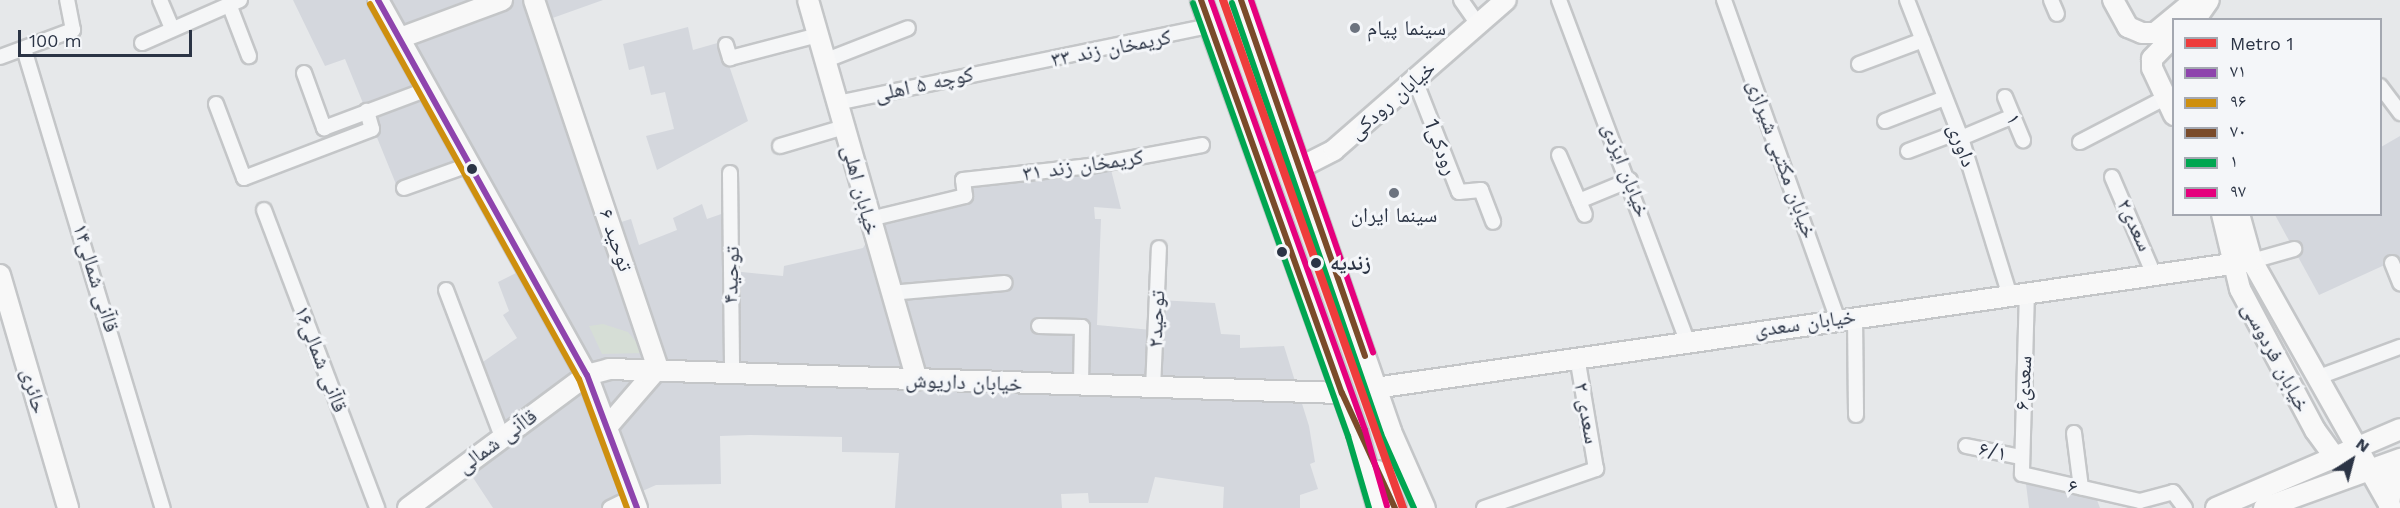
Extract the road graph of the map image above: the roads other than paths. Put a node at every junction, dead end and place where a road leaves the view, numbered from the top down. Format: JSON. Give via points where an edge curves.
{"nodes":[{"id":1,"x":67,"y":0,"type":"edge"},
{"id":2,"x":160,"y":0,"type":"edge"},
{"id":3,"x":378,"y":0,"type":"edge"},
{"id":4,"x":502,"y":0,"type":"edge"},
{"id":5,"x":534,"y":0,"type":"edge"},
{"id":6,"x":808,"y":0,"type":"edge"},
{"id":7,"x":1201,"y":0,"type":"edge"},
{"id":8,"x":1241,"y":0,"type":"edge"},
{"id":9,"x":1461,"y":0,"type":"edge"},
{"id":10,"x":1506,"y":0,"type":"edge"},
{"id":11,"x":1559,"y":0,"type":"edge"},
{"id":12,"x":1724,"y":0,"type":"edge"},
{"id":13,"x":1907,"y":0,"type":"edge"},
{"id":14,"x":2051,"y":0,"type":"edge"},
{"id":15,"x":2113,"y":0,"type":"edge"},
{"id":16,"x":2195,"y":0,"type":"edge"},
{"id":17,"x":2209,"y":0,"type":"edge"},
{"id":18,"x":235,"y":2,"type":"edge"},
{"id":19,"x":2057,"y":14,"type":"dead end"},
{"id":20,"x":2173,"y":18,"type":"edge"},
{"id":21,"x":2191,"y":18,"type":"edge"},
{"id":22,"x":2196,"y":18,"type":"edge"},
{"id":23,"x":2172,"y":19,"type":"edge"},
{"id":24,"x":1478,"y":24,"type":"junction"},
{"id":25,"x":171,"y":26,"type":"junction"},
{"id":26,"x":1210,"y":26,"type":"junction"},
{"id":27,"x":908,"y":28,"type":"dead end"},
{"id":28,"x":818,"y":35,"type":"junction"},
{"id":29,"x":400,"y":38,"type":"junction"},
{"id":30,"x":2172,"y":38,"type":"edge"},
{"id":31,"x":1923,"y":40,"type":"junction"},
{"id":32,"x":141,"y":43,"type":"dead end"},
{"id":33,"x":726,"y":45,"type":"dead end"},
{"id":34,"x":24,"y":49,"type":"junction"},
{"id":35,"x":249,"y":56,"type":"dead end"},
{"id":36,"x":0,"y":57,"type":"edge"},
{"id":37,"x":824,"y":61,"type":"junction"},
{"id":38,"x":1859,"y":64,"type":"dead end"},
{"id":39,"x":1011,"y":67,"type":"joint"},
{"id":40,"x":304,"y":73,"type":"dead end"},
{"id":41,"x":1415,"y":80,"type":"junction"},
{"id":42,"x":428,"y":89,"type":"junction"},
{"id":43,"x":2382,"y":89,"type":"edge"},
{"id":44,"x":2005,"y":97,"type":"dead end"},
{"id":45,"x":1945,"y":98,"type":"junction"},
{"id":46,"x":837,"y":102,"type":"junction"},
{"id":47,"x":216,"y":104,"type":"dead end"},
{"id":48,"x":2169,"y":106,"type":"edge"},
{"id":49,"x":367,"y":111,"type":"junction"},
{"id":50,"x":2400,"y":113,"type":"edge"},
{"id":51,"x":2013,"y":116,"type":"junction"},
{"id":52,"x":1885,"y":121,"type":"dead end"},
{"id":53,"x":844,"y":127,"type":"junction"},
{"id":54,"x":1960,"y":135,"type":"junction"},
{"id":55,"x":2023,"y":141,"type":"dead end"},
{"id":56,"x":2080,"y":142,"type":"dead end"},
{"id":57,"x":1202,"y":145,"type":"dead end"},
{"id":58,"x":780,"y":146,"type":"dead end"},
{"id":59,"x":1908,"y":151,"type":"dead end"},
{"id":60,"x":1559,"y":155,"type":"dead end"},
{"id":61,"x":471,"y":164,"type":"junction"},
{"id":62,"x":1299,"y":168,"type":"junction"},
{"id":63,"x":730,"y":173,"type":"dead end"},
{"id":64,"x":2112,"y":177,"type":"dead end"},
{"id":65,"x":1630,"y":180,"type":"junction"},
{"id":66,"x":404,"y":188,"type":"dead end"},
{"id":67,"x":1579,"y":201,"type":"junction"},
{"id":68,"x":264,"y":210,"type":"dead end"},
{"id":69,"x":1585,"y":215,"type":"dead end"},
{"id":70,"x":2223,"y":216,"type":"edge"},
{"id":71,"x":2239,"y":216,"type":"edge"},
{"id":72,"x":870,"y":219,"type":"junction"},
{"id":73,"x":1493,"y":222,"type":"dead end"},
{"id":74,"x":1160,"y":249,"type":"dead end"},
{"id":75,"x":2294,"y":249,"type":"dead end"},
{"id":76,"x":2244,"y":263,"type":"junction"},
{"id":77,"x":2392,"y":263,"type":"dead end"},
{"id":78,"x":2154,"y":275,"type":"junction"},
{"id":79,"x":1005,"y":283,"type":"dead end"},
{"id":80,"x":2400,"y":283,"type":"edge"},
{"id":81,"x":2,"y":287,"type":"edge"},
{"id":82,"x":446,"y":290,"type":"dead end"},
{"id":83,"x":2018,"y":292,"type":"junction"},
{"id":84,"x":890,"y":293,"type":"junction"},
{"id":85,"x":1846,"y":317,"type":"junction"},
{"id":86,"x":1039,"y":326,"type":"dead end"},
{"id":87,"x":1687,"y":341,"type":"junction"},
{"id":88,"x":2400,"y":347,"type":"edge"},
{"id":89,"x":573,"y":349,"type":"junction"},
{"id":90,"x":1577,"y":357,"type":"junction"},
{"id":91,"x":658,"y":368,"type":"junction"},
{"id":92,"x":587,"y":375,"type":"junction"},
{"id":93,"x":732,"y":376,"type":"junction"},
{"id":94,"x":2316,"y":378,"type":"junction"},
{"id":95,"x":917,"y":380,"type":"junction"},
{"id":96,"x":1080,"y":385,"type":"junction"},
{"id":97,"x":1376,"y":388,"type":"junction"},
{"id":98,"x":1153,"y":389,"type":"junction"},
{"id":99,"x":565,"y":392,"type":"junction"},
{"id":100,"x":1342,"y":393,"type":"junction"},
{"id":101,"x":1856,"y":415,"type":"dead end"},
{"id":102,"x":608,"y":426,"type":"junction"},
{"id":103,"x":2400,"y":429,"type":"edge"},
{"id":104,"x":2315,"y":430,"type":"junction"},
{"id":105,"x":1390,"y":431,"type":"junction"},
{"id":106,"x":2074,"y":432,"type":"dead end"},
{"id":107,"x":1357,"y":433,"type":"junction"},
{"id":108,"x":502,"y":437,"type":"junction"},
{"id":109,"x":1966,"y":446,"type":"dead end"},
{"id":110,"x":2355,"y":446,"type":"junction"},
{"id":111,"x":2334,"y":456,"type":"junction"},
{"id":112,"x":2020,"y":457,"type":"junction"},
{"id":113,"x":2400,"y":459,"type":"edge"},
{"id":114,"x":2370,"y":468,"type":"junction"},
{"id":115,"x":2400,"y":471,"type":"edge"},
{"id":116,"x":2022,"y":474,"type":"joint"},
{"id":117,"x":2296,"y":477,"type":"junction"},
{"id":118,"x":2332,"y":482,"type":"junction"},
{"id":119,"x":2081,"y":488,"type":"junction"},
{"id":120,"x":635,"y":503,"type":"edge"},
{"id":121,"x":2390,"y":506,"type":"edge"},
{"id":122,"x":68,"y":508,"type":"edge"},
{"id":123,"x":163,"y":508,"type":"edge"},
{"id":124,"x":377,"y":508,"type":"edge"},
{"id":125,"x":408,"y":508,"type":"edge"},
{"id":126,"x":610,"y":508,"type":"edge"},
{"id":127,"x":1378,"y":508,"type":"edge"},
{"id":128,"x":1395,"y":508,"type":"edge"},
{"id":129,"x":1408,"y":508,"type":"edge"},
{"id":130,"x":1424,"y":508,"type":"edge"},
{"id":131,"x":1485,"y":508,"type":"edge"},
{"id":132,"x":2185,"y":508,"type":"edge"},
{"id":133,"x":2216,"y":508,"type":"edge"},
{"id":134,"x":2264,"y":508,"type":"edge"}],
"edges":[{"from":1,"to":34,"type":"street","via":[[73,30]]},
{"from":2,"to":25,"type":"street"},
{"from":3,"to":29,"type":"street"},
{"from":4,"to":29,"type":"street"},
{"from":5,"to":91,"type":"street","name":"۶ توحید"},
{"from":6,"to":28,"type":"street","name":"خیابان اهلی"},
{"from":7,"to":26,"type":"main road"},
{"from":8,"to":62,"type":"main road"},
{"from":9,"to":24,"type":"street"},
{"from":10,"to":24,"type":"street","name":"خیابان رودکی"},
{"from":11,"to":65,"type":"street","name":"خیابان ایزدی"},
{"from":12,"to":85,"type":"street","name":"خیابان مکتبی شیرازی"},
{"from":13,"to":31,"type":"street","name":"داوری"},
{"from":14,"to":19,"type":"street"},
{"from":15,"to":23,"type":"street","via":[[2128,27],[2155,33]]},
{"from":16,"to":20,"type":"street"},
{"from":17,"to":21,"type":"street"},
{"from":17,"to":22,"type":"street"},
{"from":18,"to":25,"type":"street"},
{"from":18,"to":35,"type":"street"},
{"from":24,"to":41,"type":"street","name":"خیابان رودکی"},
{"from":25,"to":32,"type":"street","via":[[167,34]]},
{"from":26,"to":39,"type":"street","name":"کریمخان زند ۳۳"},
{"from":26,"to":100,"type":"main road"},
{"from":27,"to":37,"type":"street"},
{"from":28,"to":33,"type":"street","via":[[730,58]]},
{"from":28,"to":37,"type":"street","name":"خیابان اهلی"},
{"from":29,"to":42,"type":"street"},
{"from":30,"to":48,"type":"street","via":[[2152,59]]},
{"from":31,"to":38,"type":"street"},
{"from":31,"to":45,"type":"street","name":"داوری"},
{"from":34,"to":36,"type":"street"},
{"from":34,"to":123,"type":"street","name":"قاآنی شمالی۱۴"},
{"from":37,"to":46,"type":"street","name":"خیابان اهلی"},
{"from":39,"to":46,"type":"street","name":"کوچه ۵ اهلی"},
{"from":40,"to":49,"type":"street","via":[[324,128]]},
{"from":41,"to":62,"type":"street","name":"خیابان رودکی","via":[[1334,150]]},
{"from":41,"to":73,"type":"street","name":"1رودکی","via":[[1459,192],[1481,190]]},
{"from":42,"to":49,"type":"street"},
{"from":42,"to":61,"type":"street"},
{"from":43,"to":50,"type":"street"},
{"from":44,"to":51,"type":"street","name":"۱"},
{"from":45,"to":52,"type":"street"},
{"from":45,"to":54,"type":"street","name":"داوری"},
{"from":46,"to":53,"type":"street","name":"خیابان اهلی"},
{"from":47,"to":49,"type":"street","via":[[244,178],[372,129]]},
{"from":48,"to":56,"type":"street"},
{"from":51,"to":54,"type":"street"},
{"from":51,"to":55,"type":"street","name":"۱"},
{"from":53,"to":58,"type":"street"},
{"from":53,"to":72,"type":"street","name":"خیابان اهلی"},
{"from":54,"to":59,"type":"street"},
{"from":54,"to":83,"type":"street","name":"داوری"},
{"from":57,"to":72,"type":"street","name":"کریمخان زند ۳۱","via":[[1090,166],[963,180],[965,196]]},
{"from":60,"to":67,"type":"street"},
{"from":61,"to":66,"type":"street"},
{"from":61,"to":89,"type":"street"},
{"from":62,"to":97,"type":"main road"},
{"from":63,"to":93,"type":"street","name":"توحید۴"},
{"from":64,"to":78,"type":"street","name":"سعدی۲"},
{"from":65,"to":67,"type":"street"},
{"from":65,"to":87,"type":"street","name":"خیابان ایزدی"},
{"from":67,"to":69,"type":"street"},
{"from":68,"to":124,"type":"street","name":"قاآنی شمالی۱۶"},
{"from":70,"to":76,"type":"street","name":"خیابان فردوسی"},
{"from":71,"to":76,"type":"street","name":"خیابان فردوسی"},
{"from":72,"to":84,"type":"street","name":"خیابان اهلی"},
{"from":74,"to":98,"type":"street","name":"توحید۲"},
{"from":75,"to":76,"type":"street"},
{"from":76,"to":78,"type":"street","name":"خیابان سعدی"},
{"from":76,"to":94,"type":"street","name":"خیابان فردوسی"},
{"from":76,"to":104,"type":"street","name":"خیابان فردوسی","via":[[2240,289]]},
{"from":77,"to":80,"type":"street"},
{"from":78,"to":83,"type":"street","name":"خیابان سعدی"},
{"from":79,"to":84,"type":"street"},
{"from":81,"to":122,"type":"street","name":"حائری"},
{"from":82,"to":108,"type":"street"},
{"from":83,"to":85,"type":"street","name":"خیابان سعدی"},
{"from":83,"to":112,"type":"street","name":"سعدی۶"},
{"from":84,"to":95,"type":"street","name":"خیابان اهلی"},
{"from":85,"to":87,"type":"street","name":"خیابان سعدی"},
{"from":85,"to":101,"type":"street","name":"خیابان مکتبی شیرازی"},
{"from":86,"to":96,"type":"street","via":[[1082,327]]},
{"from":87,"to":90,"type":"street","name":"خیابان سعدی"},
{"from":88,"to":94,"type":"street"},
{"from":89,"to":92,"type":"street"},
{"from":89,"to":99,"type":"street"},
{"from":90,"to":97,"type":"street","name":"خیابان سعدی"},
{"from":90,"to":131,"type":"street","name":"سعدی ۲","via":[[1596,469]]},
{"from":91,"to":92,"type":"street","name":"خیابان داریوش"},
{"from":91,"to":93,"type":"street","name":"خیابان داریوش"},
{"from":91,"to":102,"type":"street"},
{"from":92,"to":99,"type":"street","name":"قاآنی شمالی"},
{"from":92,"to":102,"type":"street"},
{"from":93,"to":95,"type":"street","name":"خیابان داریوش"},
{"from":94,"to":110,"type":"street","name":"خیابان فردوسی"},
{"from":95,"to":96,"type":"street","name":"خیابان داریوش"},
{"from":96,"to":98,"type":"street","name":"خیابان داریوش"},
{"from":97,"to":105,"type":"main road"},
{"from":98,"to":100,"type":"street","name":"خیابان داریوش"},
{"from":99,"to":108,"type":"street","name":"قاآنی شمالی"},
{"from":100,"to":107,"type":"main road"},
{"from":102,"to":120,"type":"street"},
{"from":103,"to":110,"type":"street"},
{"from":104,"to":111,"type":"street","name":"خیابان فردوسی"},
{"from":104,"to":117,"type":"street","via":[[2313,449]]},
{"from":105,"to":129,"type":"main road"},
{"from":105,"to":130,"type":"main road"},
{"from":106,"to":119,"type":"street"},
{"from":107,"to":127,"type":"main road"},
{"from":107,"to":128,"type":"main road"},
{"from":108,"to":125,"type":"street","name":"قاآنی شمالی"},
{"from":109,"to":112,"type":"street","name":"۶/۱"},
{"from":110,"to":111,"type":"street"},
{"from":110,"to":114,"type":"street","name":"خیابان فردوسی"},
{"from":111,"to":114,"type":"street"},
{"from":111,"to":117,"type":"street"},
{"from":112,"to":116,"type":"street","name":"سعدی۶"},
{"from":113,"to":114,"type":"street"},
{"from":114,"to":118,"type":"street"},
{"from":114,"to":121,"type":"street","name":"خیابان فردوسی"},
{"from":115,"to":121,"type":"street","via":[[2392,481]]},
{"from":116,"to":119,"type":"street","name":"۶"},
{"from":117,"to":133,"type":"street"},
{"from":118,"to":121,"type":"street","via":[[2362,485]]},
{"from":118,"to":134,"type":"street"},
{"from":119,"to":132,"type":"street","name":"۶","via":[[2140,501],[2173,492]]},
{"from":120,"to":126,"type":"street"}]}
